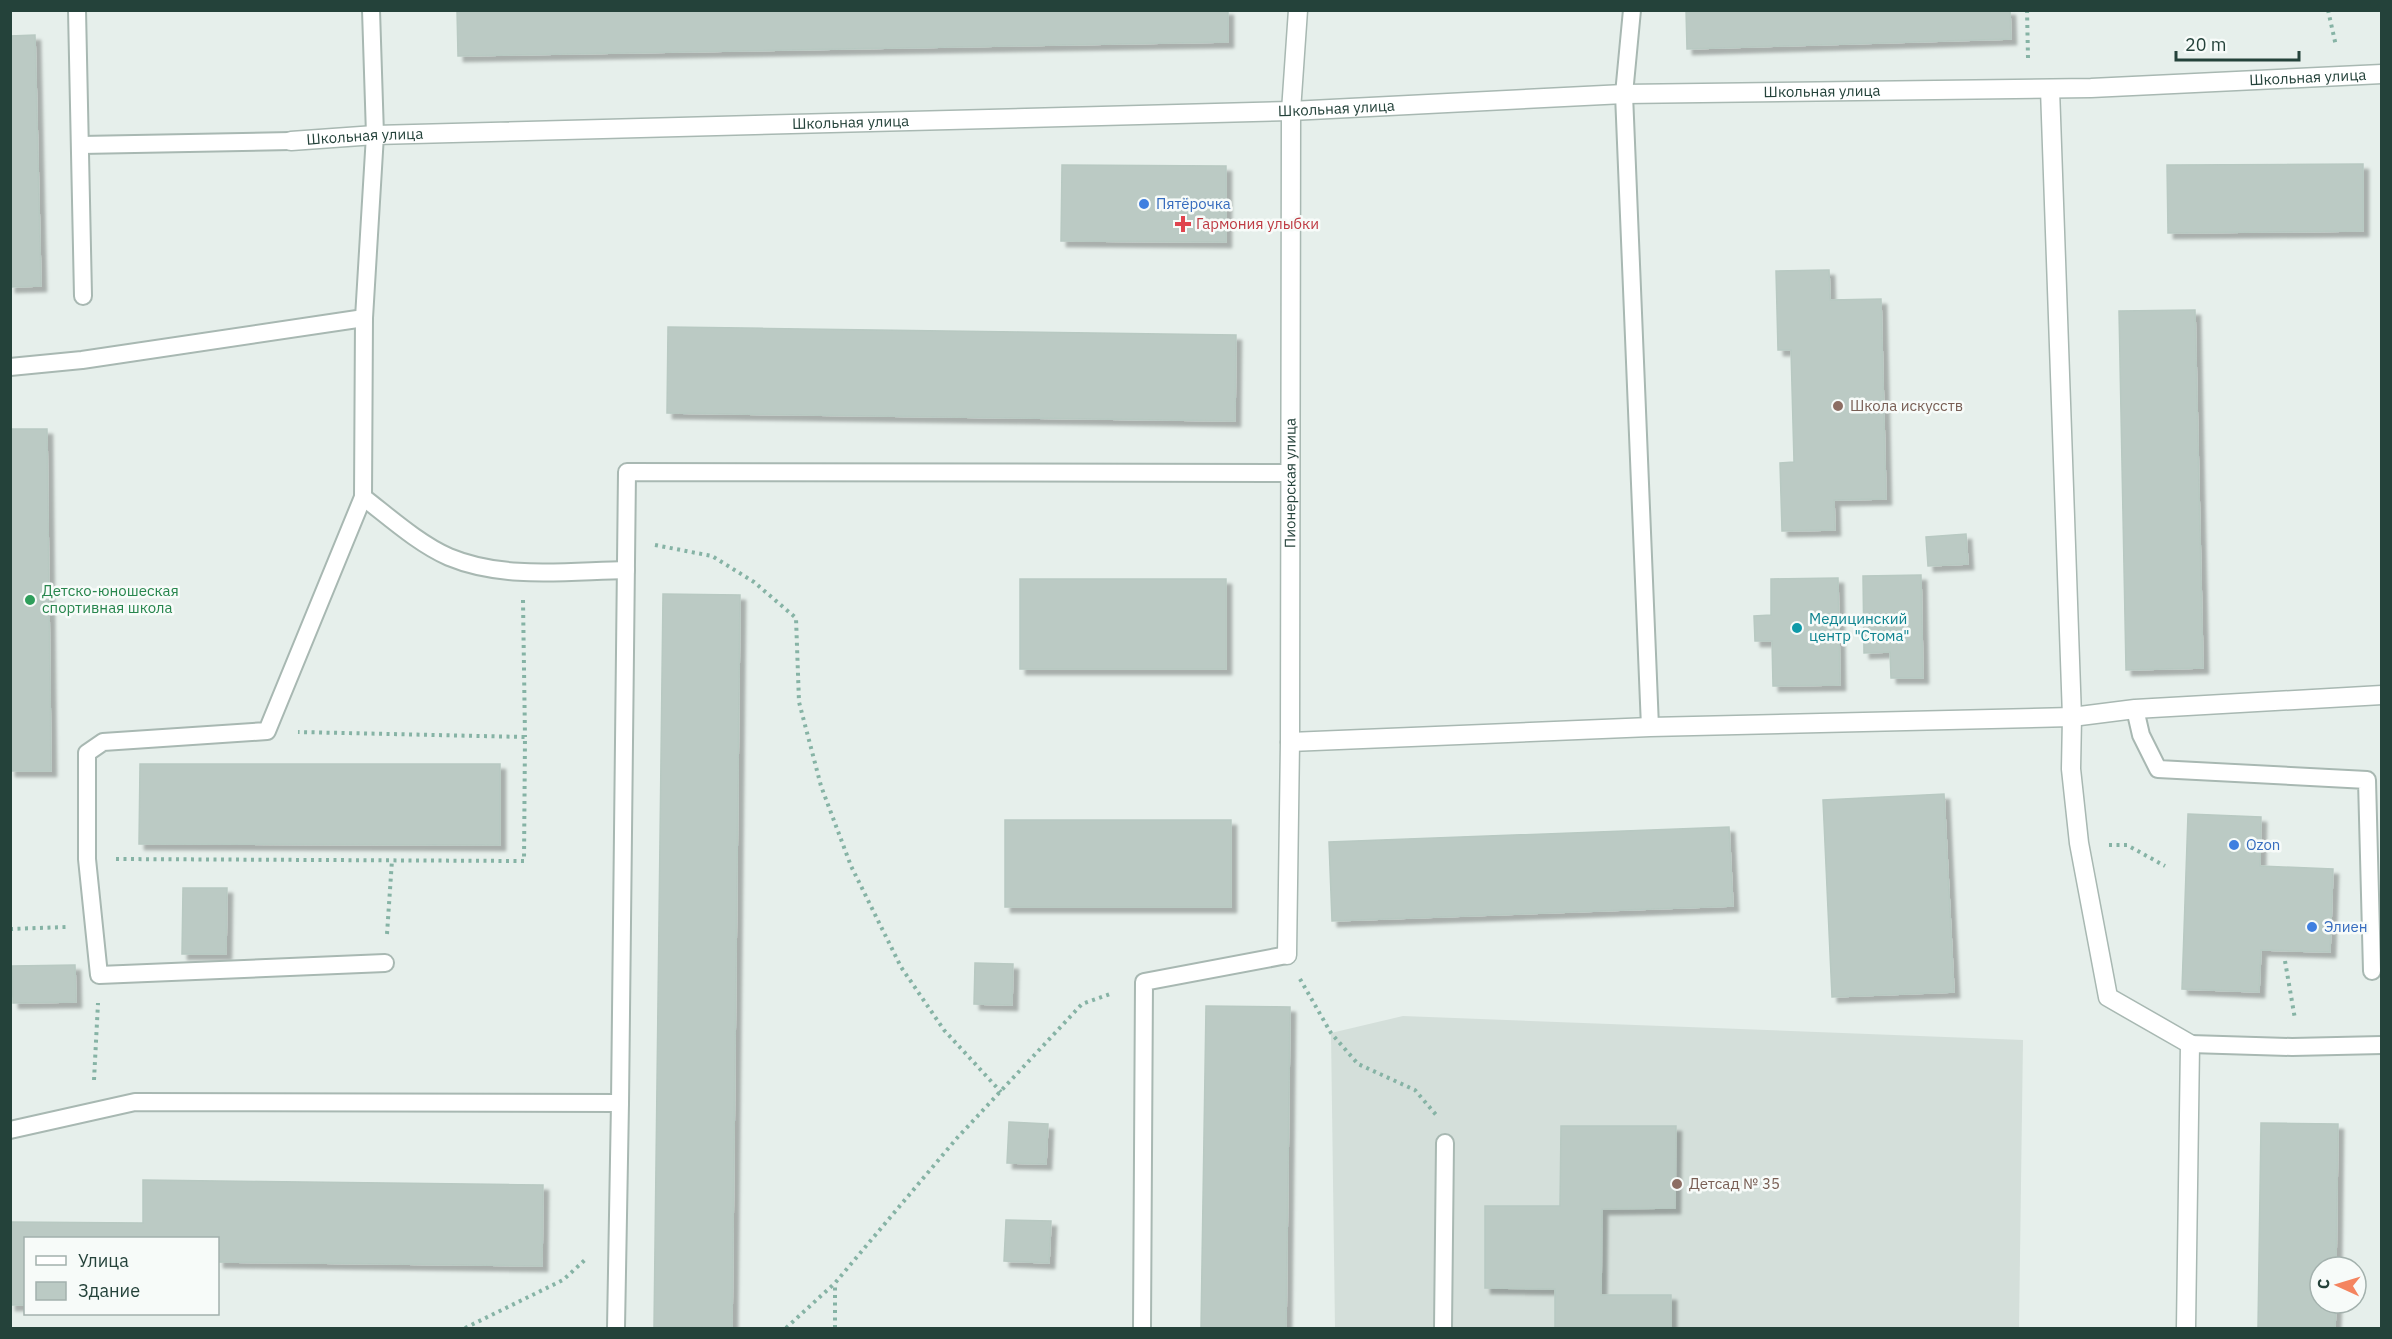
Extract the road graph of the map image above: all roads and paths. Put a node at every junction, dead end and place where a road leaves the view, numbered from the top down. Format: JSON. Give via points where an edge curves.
{"nodes":[{"id":1,"x":77,"y":10,"type":"edge"},
{"id":2,"x":371,"y":10,"type":"edge"},
{"id":3,"x":1298,"y":10,"type":"edge"},
{"id":4,"x":1632,"y":10,"type":"edge"},
{"id":5,"x":2027,"y":10,"type":"edge"},
{"id":6,"x":2382,"y":74,"type":"edge"},
{"id":7,"x":2028,"y":89,"type":"junction"},
{"id":8,"x":2050,"y":89,"type":"junction"},
{"id":9,"x":1624,"y":94,"type":"junction"},
{"id":10,"x":1291,"y":111,"type":"junction"},
{"id":11,"x":375,"y":135,"type":"junction"},
{"id":12,"x":291,"y":141,"type":"joint"},
{"id":13,"x":81,"y":145,"type":"junction"},
{"id":14,"x":83,"y":296,"type":"dead end"},
{"id":15,"x":364,"y":318,"type":"junction"},
{"id":16,"x":10,"y":367,"type":"edge"},
{"id":17,"x":1289,"y":473,"type":"junction"},
{"id":18,"x":363,"y":497,"type":"junction"},
{"id":19,"x":627,"y":539,"type":"junction"},
{"id":20,"x":626,"y":570,"type":"junction"},
{"id":21,"x":523,"y":572,"type":"junction"},
{"id":22,"x":2382,"y":695,"type":"edge"},
{"id":23,"x":2135,"y":709,"type":"junction"},
{"id":24,"x":2072,"y":717,"type":"junction"},
{"id":25,"x":1650,"y":727,"type":"junction"},
{"id":26,"x":267,"y":731,"type":"junction"},
{"id":27,"x":525,"y":737,"type":"junction"},
{"id":28,"x":1290,"y":742,"type":"junction"},
{"id":29,"x":2079,"y":843,"type":"junction"},
{"id":30,"x":87,"y":859,"type":"junction"},
{"id":31,"x":392,"y":860,"type":"junction"},
{"id":32,"x":2165,"y":866,"type":"dead end"},
{"id":33,"x":94,"y":927,"type":"junction"},
{"id":34,"x":10,"y":929,"type":"edge"},
{"id":35,"x":1287,"y":955,"type":"junction"},
{"id":36,"x":2285,"y":961,"type":"dead end"},
{"id":37,"x":385,"y":963,"type":"joint"},
{"id":38,"x":2372,"y":971,"type":"dead end"},
{"id":39,"x":99,"y":975,"type":"junction"},
{"id":40,"x":1144,"y":982,"type":"junction"},
{"id":41,"x":2190,"y":1044,"type":"junction"},
{"id":42,"x":2382,"y":1045,"type":"edge"},
{"id":43,"x":2292,"y":1047,"type":"junction"},
{"id":44,"x":1001,"y":1092,"type":"junction"},
{"id":45,"x":620,"y":1103,"type":"junction"},
{"id":46,"x":93,"y":1112,"type":"junction"},
{"id":47,"x":10,"y":1130,"type":"edge"},
{"id":48,"x":1445,"y":1143,"type":"joint"},
{"id":49,"x":619,"y":1229,"type":"junction"},
{"id":50,"x":835,"y":1282,"type":"junction"},
{"id":51,"x":465,"y":1329,"type":"edge"},
{"id":52,"x":616,"y":1329,"type":"edge"},
{"id":53,"x":786,"y":1329,"type":"edge"},
{"id":54,"x":835,"y":1329,"type":"edge"},
{"id":55,"x":1142,"y":1329,"type":"edge"},
{"id":56,"x":1443,"y":1329,"type":"edge"},
{"id":57,"x":2186,"y":1329,"type":"edge"}],
"edges":[{"from":1,"to":13,"type":"lane"},
{"from":2,"to":11,"type":"lane"},
{"from":3,"to":10,"type":"street","name":"Пионерская улица"},
{"from":4,"to":9,"type":"lane"},
{"from":5,"to":7,"type":"path"},
{"from":6,"to":8,"type":"street","name":"Школьная улица"},
{"from":7,"to":8,"type":"street","name":"Школьная улица"},
{"from":7,"to":9,"type":"street","name":"Школьная улица"},
{"from":8,"to":24,"type":"street"},
{"from":9,"to":10,"type":"street","name":"Школьная улица"},
{"from":9,"to":25,"type":"lane"},
{"from":10,"to":11,"type":"street","name":"Школьная улица"},
{"from":10,"to":17,"type":"street","name":"Пионерская улица"},
{"from":11,"to":12,"type":"street","name":"Школьная улица"},
{"from":11,"to":15,"type":"lane"},
{"from":12,"to":13,"type":"lane"},
{"from":13,"to":14,"type":"lane"},
{"from":15,"to":16,"type":"lane"},
{"from":15,"to":18,"type":"lane"},
{"from":17,"to":19,"type":"lane","via":[[627,472]]},
{"from":17,"to":28,"type":"street","name":"Пионерская улица"},
{"from":18,"to":21,"type":"lane","via":[[449,557],[500,572]]},
{"from":18,"to":26,"type":"lane"},
{"from":19,"to":20,"type":"lane"},
{"from":19,"to":44,"type":"path","via":[[712,556],[754,582],[796,618],[799,702],[821,786],[851,866],[901,967],[944,1030]]},
{"from":20,"to":21,"type":"lane"},
{"from":20,"to":45,"type":"lane"},
{"from":21,"to":27,"type":"path"},
{"from":22,"to":23,"type":"street"},
{"from":23,"to":24,"type":"street"},
{"from":23,"to":38,"type":"lane","via":[[2141,735],[2158,770],[2367,780]]},
{"from":24,"to":25,"type":"street"},
{"from":24,"to":29,"type":"street","via":[[2071,769]]},
{"from":25,"to":28,"type":"street"},
{"from":26,"to":27,"type":"path"},
{"from":26,"to":30,"type":"lane","via":[[103,742],[87,753]]},
{"from":27,"to":31,"type":"path","via":[[524,861]]},
{"from":28,"to":35,"type":"street","name":"Пионерская улица"},
{"from":29,"to":32,"type":"path","via":[[2127,845]]},
{"from":29,"to":41,"type":"street","via":[[2108,997]]},
{"from":30,"to":31,"type":"path"},
{"from":30,"to":33,"type":"lane"},
{"from":31,"to":37,"type":"path"},
{"from":33,"to":34,"type":"path"},
{"from":33,"to":39,"type":"lane"},
{"from":35,"to":40,"type":"lane"},
{"from":35,"to":48,"type":"path","via":[[1331,1033],[1358,1064],[1415,1090],[1441,1121]]},
{"from":36,"to":43,"type":"path","via":[[2295,1021]]},
{"from":37,"to":39,"type":"lane"},
{"from":39,"to":46,"type":"path"},
{"from":40,"to":44,"type":"path","via":[[1082,1004]]},
{"from":40,"to":55,"type":"lane"},
{"from":41,"to":43,"type":"lane"},
{"from":41,"to":57,"type":"street"},
{"from":42,"to":43,"type":"lane"},
{"from":44,"to":50,"type":"path"},
{"from":45,"to":46,"type":"lane","via":[[135,1102]]},
{"from":45,"to":49,"type":"lane"},
{"from":46,"to":47,"type":"lane"},
{"from":48,"to":56,"type":"lane"},
{"from":49,"to":51,"type":"path","via":[[563,1280]]},
{"from":49,"to":52,"type":"lane"},
{"from":50,"to":53,"type":"path"},
{"from":50,"to":54,"type":"path"}]}
